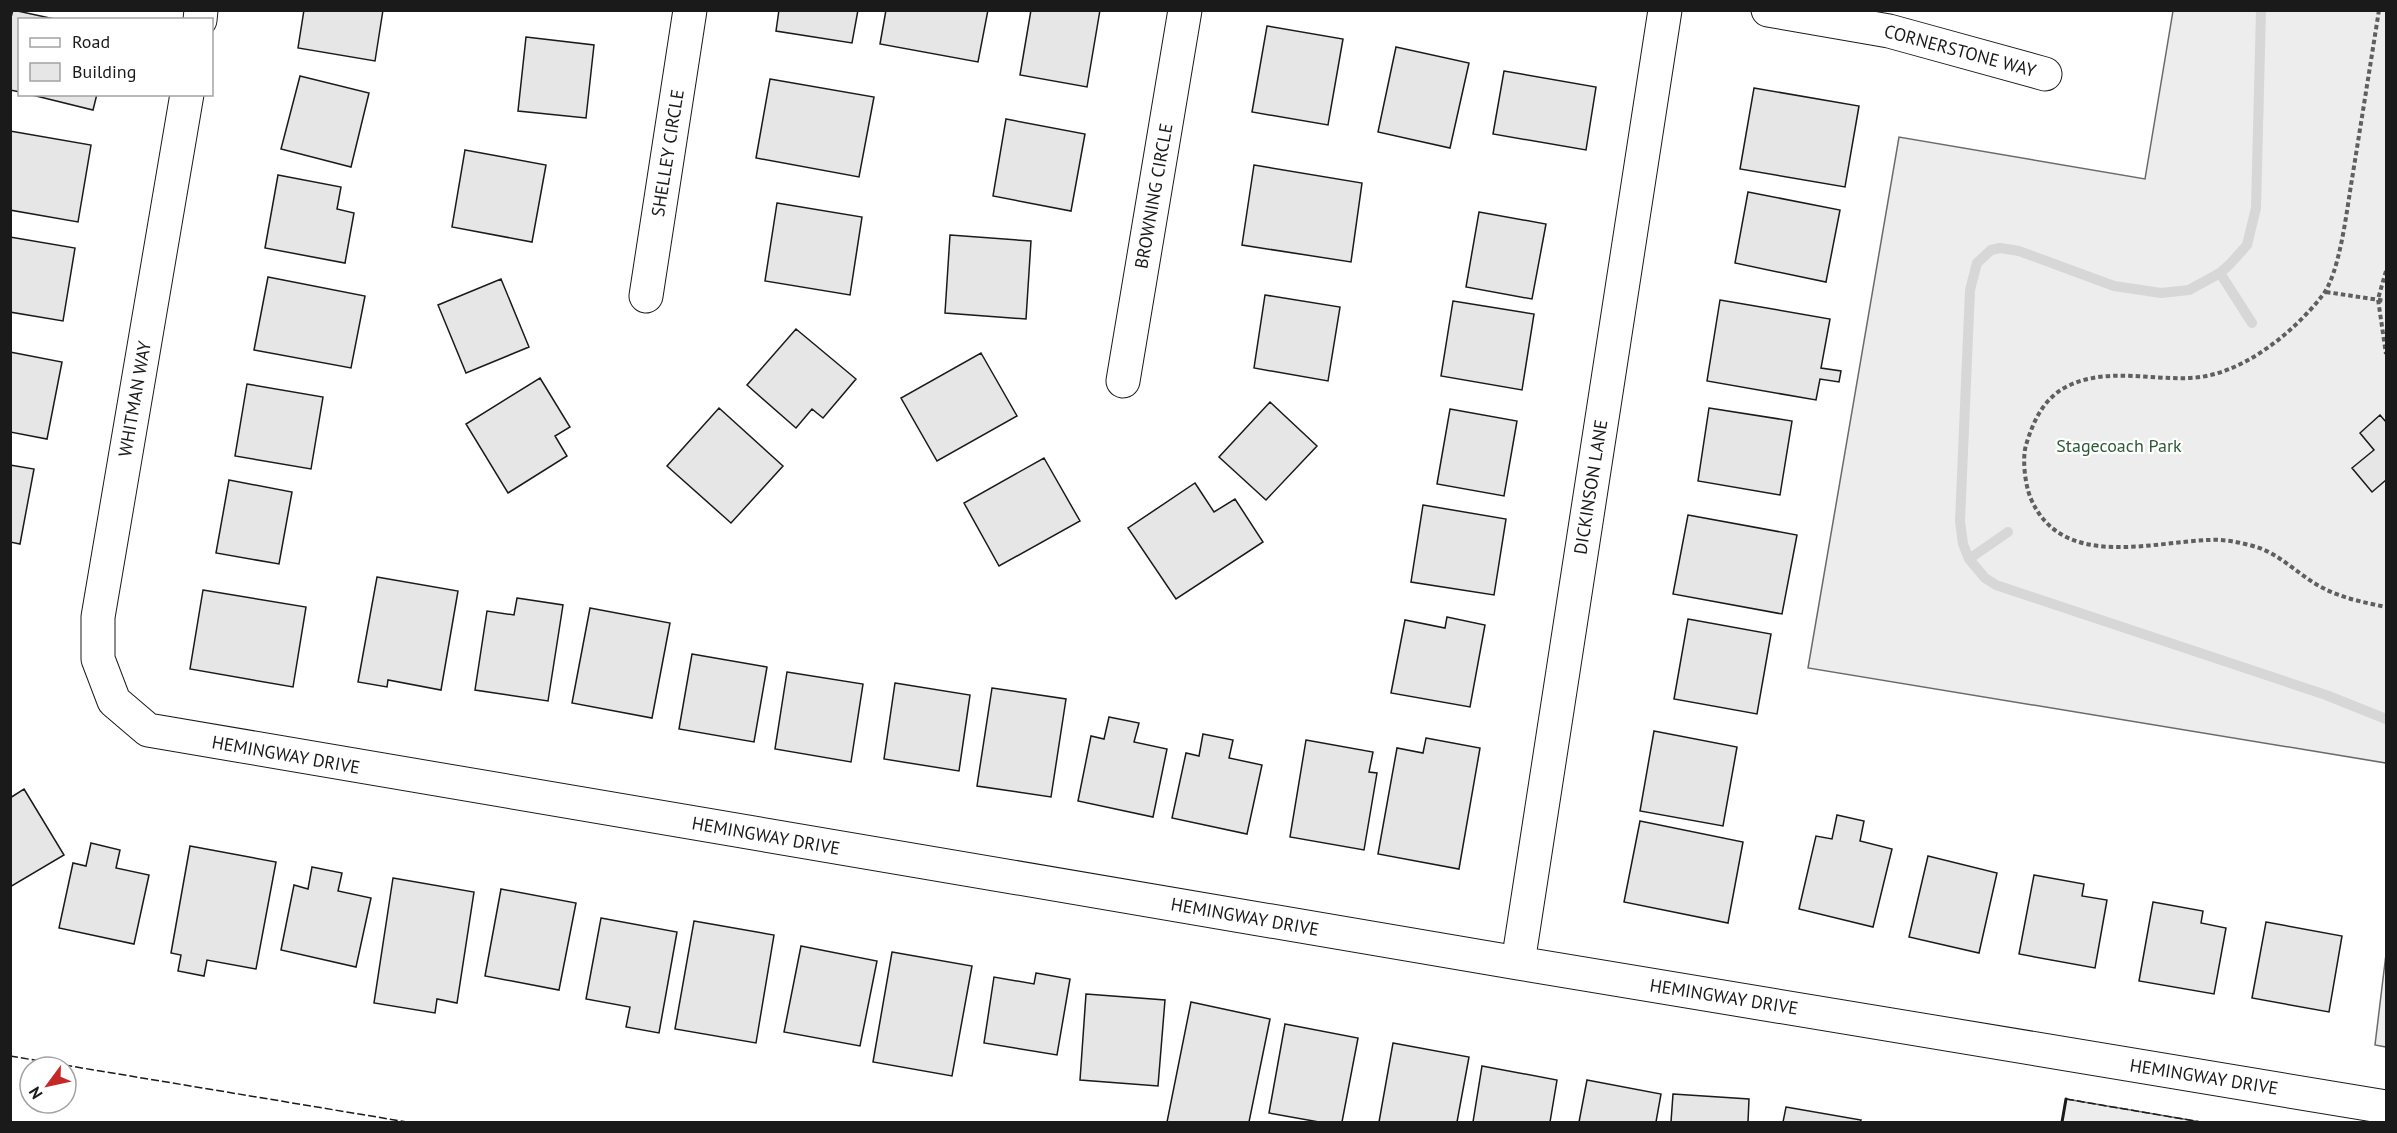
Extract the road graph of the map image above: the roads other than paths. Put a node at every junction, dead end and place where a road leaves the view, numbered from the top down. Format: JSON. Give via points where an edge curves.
{"nodes":[{"id":1,"x":690,"y":10,"type":"edge"},
{"id":2,"x":1185,"y":10,"type":"edge"},
{"id":3,"x":1665,"y":10,"type":"edge"},
{"id":4,"x":1768,"y":10,"type":"edge"},
{"id":5,"x":2045,"y":74,"type":"dead end"},
{"id":6,"x":187,"y":96,"type":"edge"},
{"id":7,"x":646,"y":296,"type":"dead end"},
{"id":8,"x":1123,"y":381,"type":"dead end"},
{"id":9,"x":114,"y":701,"type":"joint"},
{"id":10,"x":1518,"y":963,"type":"junction"},
{"id":11,"x":2386,"y":1107,"type":"edge"}],
"edges":[{"from":1,"to":7,"type":"street","name":"SHELLEY CIRCLE"},
{"from":2,"to":8,"type":"street","name":"BROWNING CIRCLE"},
{"from":3,"to":10,"type":"street","name":"DICKINSON LANE"},
{"from":4,"to":5,"type":"street","name":"CORNERSTONE WAY","via":[[1889,31]]},
{"from":6,"to":9,"type":"street","name":"WHITMAN WAY","via":[[98,617],[98,659]]},
{"from":9,"to":10,"type":"street","name":"HEMINGWAY DRIVE","via":[[148,730],[193,740]]},
{"from":10,"to":11,"type":"street","name":"HEMINGWAY DRIVE"}]}
